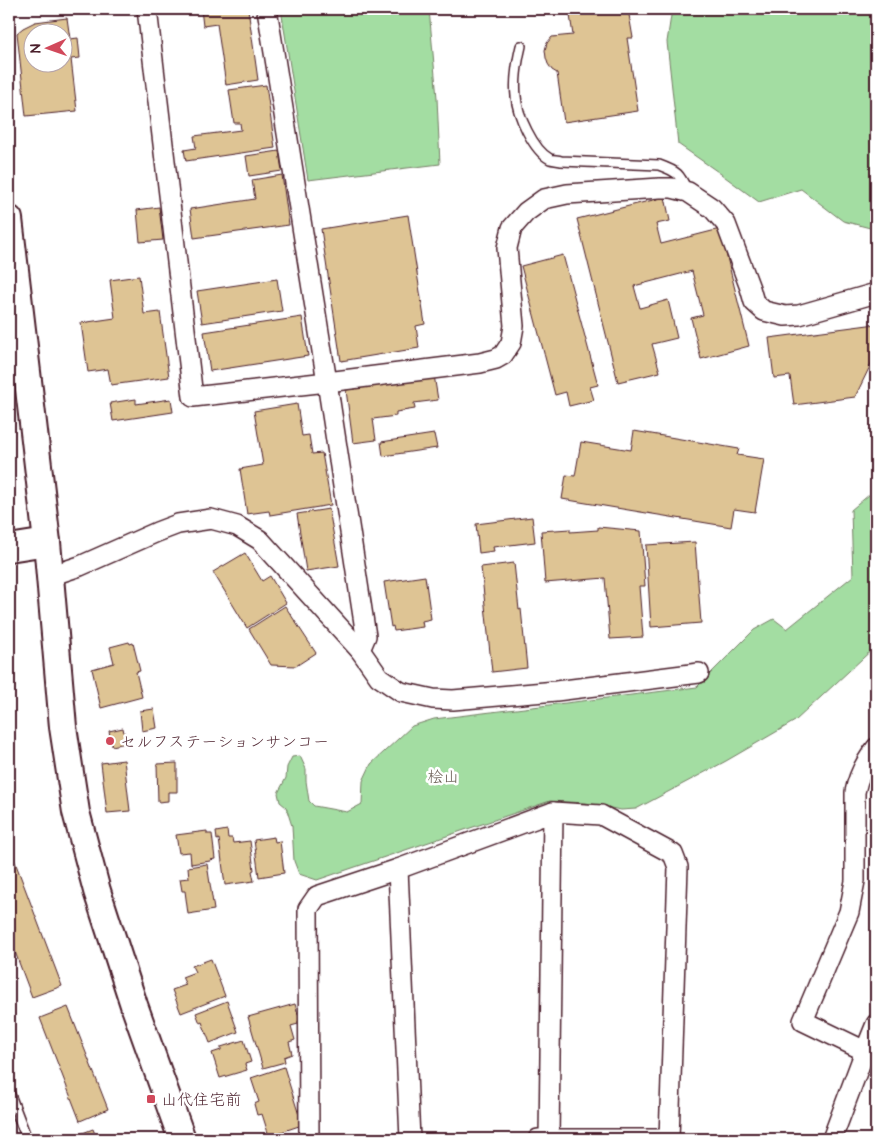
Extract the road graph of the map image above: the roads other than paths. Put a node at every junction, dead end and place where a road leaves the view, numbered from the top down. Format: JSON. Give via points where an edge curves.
{"nodes":[{"id":1,"x":147,"y":9,"type":"edge"},
{"id":2,"x":267,"y":9,"type":"edge"},
{"id":3,"x":521,"y":46,"type":"dead end"},
{"id":4,"x":688,"y":192,"type":"junction"},
{"id":5,"x":9,"y":219,"type":"edge"},
{"id":6,"x":876,"y":293,"type":"edge"},
{"id":7,"x":327,"y":382,"type":"junction"},
{"id":8,"x":47,"y":542,"type":"junction"},
{"id":9,"x":9,"y":548,"type":"edge"},
{"id":10,"x":50,"y":576,"type":"junction"},
{"id":11,"x":360,"y":650,"type":"junction"},
{"id":12,"x":699,"y":673,"type":"dead end"},
{"id":13,"x":876,"y":748,"type":"edge"},
{"id":14,"x":554,"y":812,"type":"junction"},
{"id":15,"x":398,"y":869,"type":"junction"},
{"id":16,"x":876,"y":1024,"type":"edge"},
{"id":17,"x":865,"y":1051,"type":"junction"},
{"id":18,"x":9,"y":1092,"type":"edge"},
{"id":19,"x":26,"y":1139,"type":"edge"},
{"id":20,"x":182,"y":1139,"type":"edge"},
{"id":21,"x":309,"y":1139,"type":"edge"},
{"id":22,"x":410,"y":1139,"type":"edge"},
{"id":23,"x":536,"y":1139,"type":"edge"},
{"id":24,"x":549,"y":1139,"type":"edge"},
{"id":25,"x":832,"y":1139,"type":"edge"}],
"edges":[{"from":1,"to":7,"type":"street","via":[[193,397]]},
{"from":2,"to":7,"type":"street"},
{"from":3,"to":4,"type":"lane","via":[[515,81],[516,99],[528,131],[543,154],[561,161],[659,165],[681,177]]},
{"from":4,"to":6,"type":"street","via":[[712,208],[726,224],[754,302],[764,311],[785,316],[799,315]]},
{"from":4,"to":7,"type":"street","via":[[660,188],[567,194],[544,199],[512,228],[507,248],[514,326],[511,343],[504,355],[480,363]]},
{"from":5,"to":8,"type":"street"},
{"from":7,"to":11,"type":"street","via":[[366,636]]},
{"from":8,"to":9,"type":"street"},
{"from":8,"to":10,"type":"street"},
{"from":10,"to":11,"type":"street","via":[[178,524],[211,519],[237,526],[260,540]]},
{"from":10,"to":20,"type":"street","via":[[63,728],[76,812],[97,891]]},
{"from":11,"to":12,"type":"street","via":[[379,677],[401,692],[433,699],[556,691]]},
{"from":13,"to":17,"type":"street","via":[[856,783],[856,881],[849,912],[803,1021]]},
{"from":14,"to":15,"type":"street"},
{"from":14,"to":24,"type":"street"},
{"from":14,"to":24,"type":"street","via":[[601,815],[673,854],[678,867],[669,1139]]},
{"from":15,"to":21,"type":"street","via":[[317,896],[308,909]]},
{"from":15,"to":22,"type":"street"},
{"from":16,"to":17,"type":"street"},
{"from":17,"to":25,"type":"street"},
{"from":18,"to":19,"type":"lane"},
{"from":23,"to":24,"type":"street"}]}
